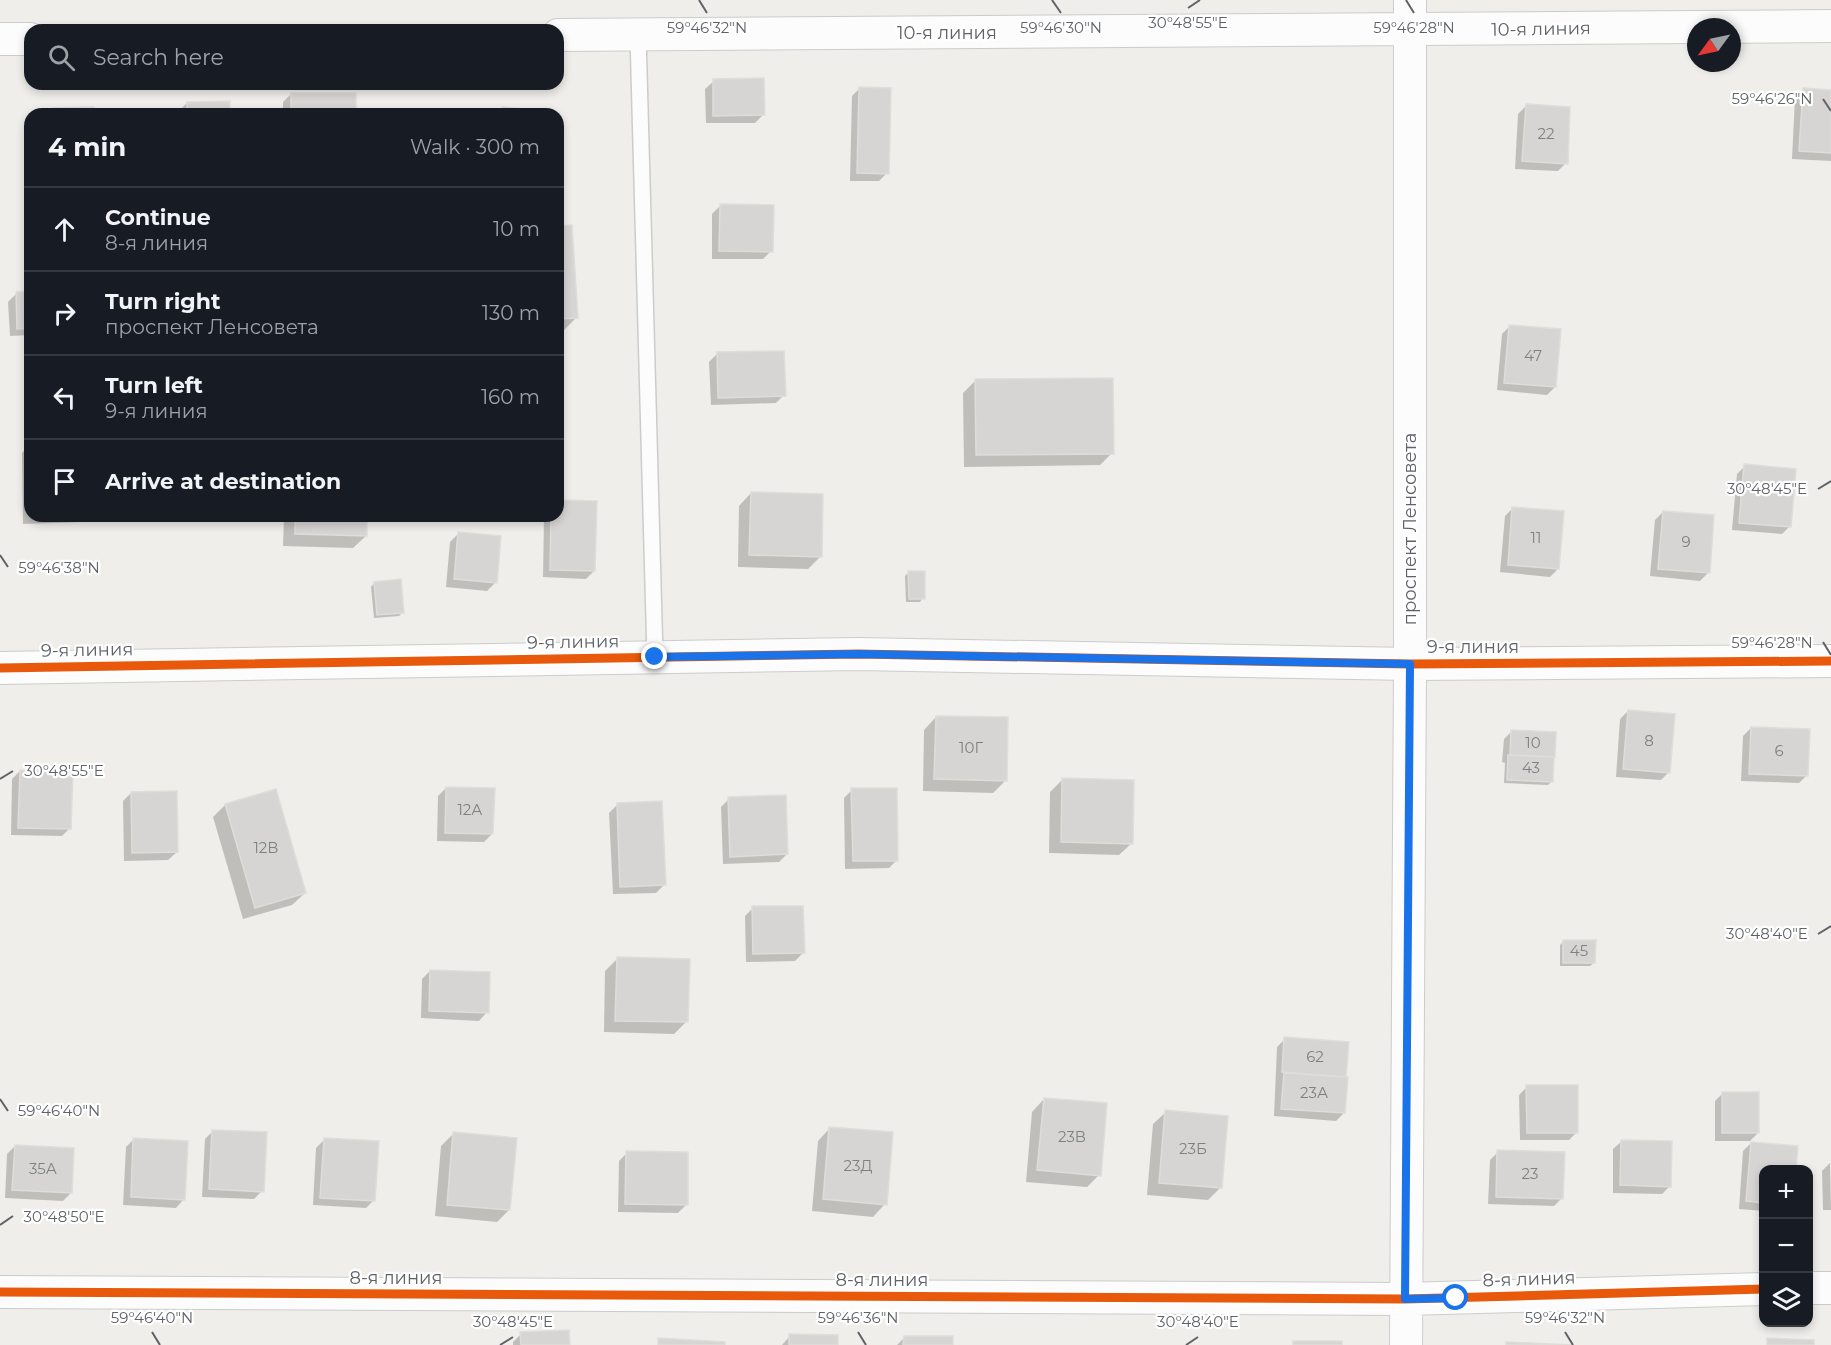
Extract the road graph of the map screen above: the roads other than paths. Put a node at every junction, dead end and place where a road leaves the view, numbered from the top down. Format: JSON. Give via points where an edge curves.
{"nodes":[{"id":1,"x":1410,"y":15,"type":"edge"},
{"id":2,"x":1831,"y":26,"type":"edge"},
{"id":3,"x":1687,"y":27,"type":"edge"},
{"id":4,"x":1741,"y":27,"type":"edge"},
{"id":5,"x":564,"y":35,"type":"edge"},
{"id":6,"x":638,"y":35,"type":"junction"},
{"id":7,"x":0,"y":39,"type":"edge"},
{"id":8,"x":24,"y":39,"type":"edge"},
{"id":9,"x":655,"y":657,"type":"junction"},
{"id":10,"x":1831,"y":661,"type":"edge"},
{"id":11,"x":1410,"y":664,"type":"junction"},
{"id":12,"x":0,"y":668,"type":"edge"},
{"id":13,"x":1813,"y":1288,"type":"edge"},
{"id":14,"x":1831,"y":1288,"type":"edge"},
{"id":15,"x":1759,"y":1289,"type":"edge"},
{"id":16,"x":0,"y":1292,"type":"edge"},
{"id":17,"x":1405,"y":1299,"type":"junction"},
{"id":18,"x":1406,"y":1345,"type":"edge"}],
"edges":[{"from":1,"to":3,"type":"street","name":"10-я линия"},
{"from":1,"to":6,"type":"street","name":"10-я линия"},
{"from":1,"to":11,"type":"street","name":"проспект Ленсовета"},
{"from":2,"to":4,"type":"street","name":"10-я линия"},
{"from":5,"to":6,"type":"street","name":"10-я линия"},
{"from":6,"to":9,"type":"lane"},
{"from":7,"to":8,"type":"street"},
{"from":9,"to":11,"type":"street","name":"9-я линия","via":[[858,654]]},
{"from":9,"to":12,"type":"street","name":"9-я линия"},
{"from":10,"to":11,"type":"street","name":"9-я линия"},
{"from":11,"to":17,"type":"street","name":"проспект Ленсовета"},
{"from":13,"to":14,"type":"street"},
{"from":15,"to":17,"type":"street","name":"8-я линия"},
{"from":16,"to":17,"type":"street","name":"8-я линия"},
{"from":17,"to":18,"type":"street","name":"проспект Ленсовета"}]}
